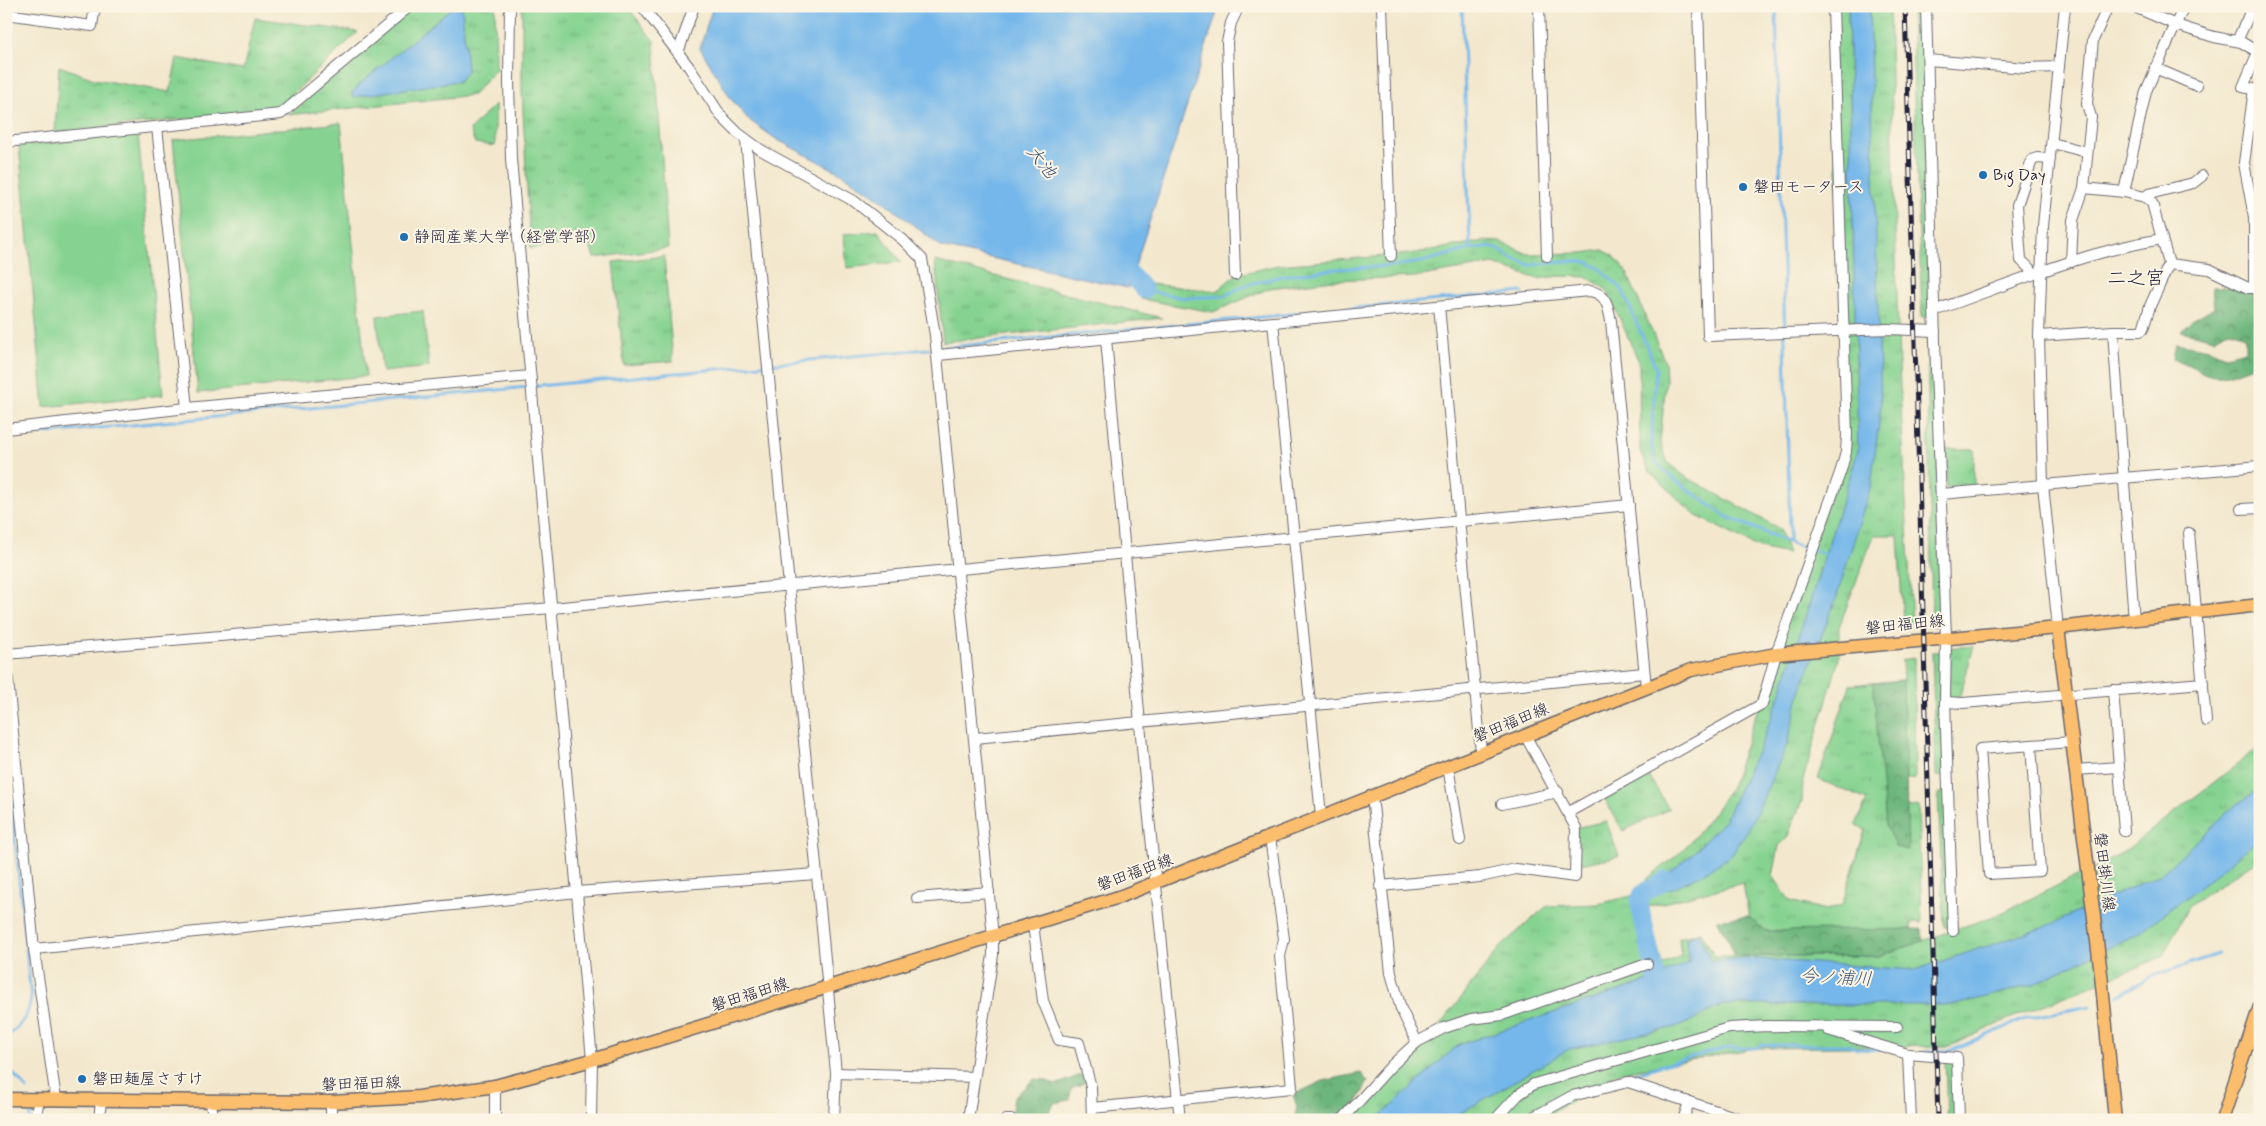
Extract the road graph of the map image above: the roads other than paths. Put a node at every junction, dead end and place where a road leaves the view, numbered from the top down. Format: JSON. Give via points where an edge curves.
{"nodes":[{"id":1,"x":96,"y":6,"type":"edge"},
{"id":2,"x":410,"y":6,"type":"edge"},
{"id":3,"x":510,"y":6,"type":"edge"},
{"id":4,"x":642,"y":6,"type":"edge"},
{"id":5,"x":694,"y":6,"type":"edge"},
{"id":6,"x":1239,"y":6,"type":"edge"},
{"id":7,"x":1382,"y":6,"type":"edge"},
{"id":8,"x":1539,"y":6,"type":"edge"},
{"id":9,"x":1698,"y":6,"type":"edge"},
{"id":10,"x":1832,"y":6,"type":"edge"},
{"id":11,"x":1926,"y":6,"type":"edge"},
{"id":12,"x":2064,"y":6,"type":"edge"},
{"id":13,"x":2108,"y":6,"type":"edge"},
{"id":14,"x":2132,"y":6,"type":"edge"},
{"id":15,"x":2184,"y":6,"type":"edge"},
{"id":16,"x":2253,"y":6,"type":"edge"},
{"id":17,"x":6,"y":14,"type":"edge"},
{"id":18,"x":2176,"y":25,"type":"junction"},
{"id":19,"x":2237,"y":41,"type":"junction"},
{"id":20,"x":678,"y":53,"type":"junction"},
{"id":21,"x":1928,"y":60,"type":"junction"},
{"id":22,"x":2059,"y":67,"type":"junction"},
{"id":23,"x":2155,"y":68,"type":"junction"},
{"id":24,"x":2197,"y":86,"type":"dead end"},
{"id":25,"x":2257,"y":90,"type":"edge"},
{"id":26,"x":157,"y":128,"type":"junction"},
{"id":27,"x":746,"y":140,"type":"junction"},
{"id":28,"x":6,"y":142,"type":"edge"},
{"id":29,"x":2052,"y":143,"type":"junction"},
{"id":30,"x":2087,"y":152,"type":"junction"},
{"id":31,"x":2050,"y":158,"type":"junction"},
{"id":32,"x":2202,"y":176,"type":"dead end"},
{"id":33,"x":2084,"y":188,"type":"junction"},
{"id":34,"x":2124,"y":192,"type":"junction"},
{"id":35,"x":2145,"y":197,"type":"junction"},
{"id":36,"x":2162,"y":239,"type":"junction"},
{"id":37,"x":1391,"y":256,"type":"dead end"},
{"id":38,"x":1547,"y":256,"type":"dead end"},
{"id":39,"x":2071,"y":262,"type":"junction"},
{"id":40,"x":2168,"y":264,"type":"junction"},
{"id":41,"x":2038,"y":273,"type":"junction"},
{"id":42,"x":1235,"y":275,"type":"dead end"},
{"id":43,"x":2257,"y":288,"type":"edge"},
{"id":44,"x":1439,"y":306,"type":"junction"},
{"id":45,"x":1934,"y":311,"type":"junction"},
{"id":46,"x":1273,"y":322,"type":"junction"},
{"id":47,"x":1845,"y":330,"type":"junction"},
{"id":48,"x":1935,"y":331,"type":"junction"},
{"id":49,"x":2113,"y":331,"type":"junction"},
{"id":50,"x":2039,"y":336,"type":"junction"},
{"id":51,"x":1106,"y":339,"type":"junction"},
{"id":52,"x":938,"y":355,"type":"junction"},
{"id":53,"x":530,"y":376,"type":"junction"},
{"id":54,"x":188,"y":408,"type":"junction"},
{"id":55,"x":6,"y":429,"type":"edge"},
{"id":56,"x":2260,"y":466,"type":"edge"},
{"id":57,"x":2124,"y":478,"type":"junction"},
{"id":58,"x":2043,"y":485,"type":"junction"},
{"id":59,"x":1941,"y":494,"type":"junction"},
{"id":60,"x":1629,"y":506,"type":"junction"},
{"id":61,"x":2260,"y":508,"type":"edge"},
{"id":62,"x":2241,"y":509,"type":"dead end"},
{"id":63,"x":1460,"y":522,"type":"junction"},
{"id":64,"x":2189,"y":534,"type":"dead end"},
{"id":65,"x":1294,"y":538,"type":"junction"},
{"id":66,"x":1127,"y":555,"type":"junction"},
{"id":67,"x":958,"y":570,"type":"junction"},
{"id":68,"x":789,"y":585,"type":"junction"},
{"id":69,"x":2260,"y":606,"type":"edge"},
{"id":70,"x":552,"y":608,"type":"junction"},
{"id":71,"x":2196,"y":614,"type":"junction"},
{"id":72,"x":2134,"y":620,"type":"junction"},
{"id":73,"x":2058,"y":628,"type":"junction"},
{"id":74,"x":1946,"y":637,"type":"junction"},
{"id":75,"x":6,"y":654,"type":"edge"},
{"id":76,"x":1778,"y":654,"type":"junction"},
{"id":77,"x":6,"y":660,"type":"edge"},
{"id":78,"x":1644,"y":673,"type":"junction"},
{"id":79,"x":2203,"y":683,"type":"junction"},
{"id":80,"x":1646,"y":687,"type":"junction"},
{"id":81,"x":1476,"y":688,"type":"junction"},
{"id":82,"x":2114,"y":690,"type":"junction"},
{"id":83,"x":2066,"y":694,"type":"junction"},
{"id":84,"x":1945,"y":702,"type":"junction"},
{"id":85,"x":1310,"y":705,"type":"junction"},
{"id":86,"x":1140,"y":721,"type":"junction"},
{"id":87,"x":2206,"y":721,"type":"dead end"},
{"id":88,"x":1526,"y":735,"type":"junction"},
{"id":89,"x":975,"y":738,"type":"junction"},
{"id":90,"x":2072,"y":742,"type":"junction"},
{"id":91,"x":2031,"y":745,"type":"junction"},
{"id":92,"x":1481,"y":752,"type":"junction"},
{"id":93,"x":1448,"y":766,"type":"junction"},
{"id":94,"x":2119,"y":767,"type":"junction"},
{"id":95,"x":2076,"y":770,"type":"junction"},
{"id":96,"x":1558,"y":792,"type":"junction"},
{"id":97,"x":1372,"y":796,"type":"junction"},
{"id":98,"x":1502,"y":804,"type":"dead end"},
{"id":99,"x":1569,"y":812,"type":"junction"},
{"id":100,"x":1321,"y":816,"type":"junction"},
{"id":101,"x":2124,"y":831,"type":"dead end"},
{"id":102,"x":1270,"y":837,"type":"junction"},
{"id":103,"x":1460,"y":840,"type":"dead end"},
{"id":104,"x":816,"y":874,"type":"junction"},
{"id":105,"x":1157,"y":883,"type":"junction"},
{"id":106,"x":1380,"y":886,"type":"junction"},
{"id":107,"x":577,"y":892,"type":"junction"},
{"id":108,"x":989,"y":892,"type":"junction"},
{"id":109,"x":917,"y":898,"type":"dead end"},
{"id":110,"x":1032,"y":924,"type":"junction"},
{"id":111,"x":1953,"y":931,"type":"dead end"},
{"id":112,"x":993,"y":937,"type":"junction"},
{"id":113,"x":34,"y":949,"type":"junction"},
{"id":114,"x":1647,"y":964,"type":"dead end"},
{"id":115,"x":828,"y":988,"type":"junction"},
{"id":116,"x":2260,"y":1006,"type":"edge"},
{"id":117,"x":1817,"y":1027,"type":"junction"},
{"id":118,"x":1897,"y":1027,"type":"dead end"},
{"id":119,"x":1417,"y":1042,"type":"junction"},
{"id":120,"x":1908,"y":1054,"type":"junction"},
{"id":121,"x":592,"y":1060,"type":"junction"},
{"id":122,"x":836,"y":1073,"type":"junction"},
{"id":123,"x":974,"y":1077,"type":"junction"},
{"id":124,"x":495,"y":1086,"type":"junction"},
{"id":125,"x":6,"y":1099,"type":"edge"},
{"id":126,"x":39,"y":1099,"type":"junction"},
{"id":127,"x":56,"y":1099,"type":"junction"},
{"id":128,"x":1178,"y":1099,"type":"junction"},
{"id":129,"x":101,"y":1101,"type":"junction"},
{"id":130,"x":211,"y":1101,"type":"junction"},
{"id":131,"x":332,"y":1102,"type":"junction"},
{"id":132,"x":1689,"y":1102,"type":"junction"},
{"id":133,"x":1092,"y":1108,"type":"junction"},
{"id":134,"x":35,"y":1120,"type":"edge"},
{"id":135,"x":99,"y":1120,"type":"edge"},
{"id":136,"x":213,"y":1120,"type":"edge"},
{"id":137,"x":331,"y":1120,"type":"edge"},
{"id":138,"x":495,"y":1120,"type":"edge"},
{"id":139,"x":591,"y":1120,"type":"edge"},
{"id":140,"x":834,"y":1120,"type":"edge"},
{"id":141,"x":968,"y":1120,"type":"edge"},
{"id":142,"x":1006,"y":1120,"type":"edge"},
{"id":143,"x":1011,"y":1120,"type":"edge"},
{"id":144,"x":1092,"y":1120,"type":"edge"},
{"id":145,"x":1180,"y":1120,"type":"edge"},
{"id":146,"x":1342,"y":1120,"type":"edge"},
{"id":147,"x":1494,"y":1120,"type":"edge"},
{"id":148,"x":1528,"y":1120,"type":"edge"},
{"id":149,"x":1683,"y":1120,"type":"edge"},
{"id":150,"x":1744,"y":1120,"type":"edge"},
{"id":151,"x":1911,"y":1120,"type":"edge"},
{"id":152,"x":1959,"y":1120,"type":"edge"},
{"id":153,"x":2116,"y":1120,"type":"edge"},
{"id":154,"x":2222,"y":1120,"type":"edge"}],
"edges":[{"from":1,"to":17,"type":"street","via":[[92,26]]},
{"from":2,"to":26,"type":"street","via":[[281,114]]},
{"from":3,"to":53,"type":"street","via":[[510,159]]},
{"from":4,"to":20,"type":"street"},
{"from":5,"to":20,"type":"street"},
{"from":6,"to":42,"type":"street","via":[[1227,42]]},
{"from":7,"to":37,"type":"street"},
{"from":8,"to":38,"type":"street"},
{"from":9,"to":47,"type":"street","via":[[1708,336]]},
{"from":10,"to":47,"type":"street"},
{"from":11,"to":21,"type":"street"},
{"from":12,"to":22,"type":"street"},
{"from":13,"to":30,"type":"street","via":[[2093,40],[2087,104],[2091,117]]},
{"from":14,"to":18,"type":"street"},
{"from":15,"to":18,"type":"street"},
{"from":16,"to":19,"type":"street"},
{"from":18,"to":19,"type":"street"},
{"from":18,"to":23,"type":"street"},
{"from":19,"to":25,"type":"street","via":[[2258,52],[2243,87]]},
{"from":20,"to":27,"type":"street","via":[[720,116]]},
{"from":21,"to":22,"type":"street","via":[[2026,68]]},
{"from":21,"to":45,"type":"street"},
{"from":22,"to":29,"type":"street"},
{"from":23,"to":24,"type":"street"},
{"from":23,"to":34,"type":"street","via":[[2146,91]]},
{"from":25,"to":43,"type":"street","via":[[2244,163],[2254,217]]},
{"from":26,"to":28,"type":"street"},
{"from":26,"to":54,"type":"street"},
{"from":27,"to":52,"type":"street","via":[[854,201],[922,259]]},
{"from":27,"to":68,"type":"street"},
{"from":29,"to":30,"type":"street"},
{"from":29,"to":31,"type":"street"},
{"from":30,"to":33,"type":"street"},
{"from":31,"to":41,"type":"street"},
{"from":31,"to":41,"type":"street","via":[[2032,160],[2017,205],[2021,260]]},
{"from":32,"to":35,"type":"street","via":[[2193,183]]},
{"from":33,"to":34,"type":"street"},
{"from":33,"to":39,"type":"street","via":[[2073,220]]},
{"from":34,"to":35,"type":"street"},
{"from":35,"to":36,"type":"street","via":[[2152,204]]},
{"from":36,"to":39,"type":"street","via":[[2124,245]]},
{"from":36,"to":40,"type":"street"},
{"from":39,"to":41,"type":"street"},
{"from":40,"to":43,"type":"street","via":[[2209,269]]},
{"from":40,"to":49,"type":"street","via":[[2143,329]]},
{"from":41,"to":45,"type":"street"},
{"from":41,"to":50,"type":"street"},
{"from":44,"to":46,"type":"street"},
{"from":44,"to":60,"type":"street","via":[[1589,291],[1605,298],[1611,321]]},
{"from":44,"to":63,"type":"street"},
{"from":45,"to":48,"type":"street"},
{"from":46,"to":51,"type":"street"},
{"from":46,"to":65,"type":"street"},
{"from":47,"to":48,"type":"street"},
{"from":47,"to":76,"type":"street","via":[[1846,452]]},
{"from":48,"to":59,"type":"street"},
{"from":49,"to":50,"type":"street"},
{"from":49,"to":57,"type":"street"},
{"from":50,"to":58,"type":"street"},
{"from":51,"to":52,"type":"street"},
{"from":51,"to":66,"type":"street"},
{"from":52,"to":67,"type":"street"},
{"from":53,"to":54,"type":"street"},
{"from":53,"to":70,"type":"street"},
{"from":54,"to":55,"type":"street"},
{"from":56,"to":57,"type":"street"},
{"from":57,"to":58,"type":"street"},
{"from":57,"to":72,"type":"street"},
{"from":58,"to":59,"type":"street"},
{"from":58,"to":73,"type":"street"},
{"from":59,"to":74,"type":"street"},
{"from":60,"to":63,"type":"street"},
{"from":60,"to":78,"type":"street"},
{"from":61,"to":62,"type":"street"},
{"from":63,"to":65,"type":"street"},
{"from":63,"to":81,"type":"street"},
{"from":64,"to":71,"type":"street"},
{"from":65,"to":66,"type":"street"},
{"from":65,"to":85,"type":"street"},
{"from":66,"to":67,"type":"street"},
{"from":66,"to":86,"type":"street"},
{"from":67,"to":68,"type":"street"},
{"from":67,"to":89,"type":"street"},
{"from":68,"to":70,"type":"street"},
{"from":68,"to":104,"type":"street"},
{"from":69,"to":71,"type":"main road","name":"磐田福田線"},
{"from":70,"to":75,"type":"street"},
{"from":70,"to":107,"type":"street"},
{"from":71,"to":72,"type":"main road","name":"磐田福田線"},
{"from":71,"to":79,"type":"street"},
{"from":72,"to":73,"type":"main road","name":"磐田福田線"},
{"from":73,"to":74,"type":"main road","name":"磐田福田線"},
{"from":73,"to":83,"type":"main road","name":"磐田掛川線"},
{"from":74,"to":76,"type":"main road","name":"磐田福田線"},
{"from":74,"to":84,"type":"street"},
{"from":76,"to":80,"type":"main road","name":"磐田福田線","via":[[1690,670]]},
{"from":76,"to":99,"type":"street","via":[[1762,704]]},
{"from":77,"to":113,"type":"street"},
{"from":78,"to":80,"type":"street"},
{"from":78,"to":81,"type":"street"},
{"from":79,"to":82,"type":"street"},
{"from":79,"to":87,"type":"street"},
{"from":80,"to":88,"type":"main road","name":"磐田福田線"},
{"from":81,"to":85,"type":"street"},
{"from":81,"to":92,"type":"street"},
{"from":82,"to":83,"type":"street"},
{"from":82,"to":94,"type":"street"},
{"from":83,"to":84,"type":"street"},
{"from":83,"to":90,"type":"main road","name":"磐田掛川線"},
{"from":84,"to":111,"type":"street"},
{"from":85,"to":86,"type":"street"},
{"from":85,"to":100,"type":"street"},
{"from":86,"to":89,"type":"street"},
{"from":86,"to":105,"type":"street"},
{"from":88,"to":92,"type":"main road","name":"磐田福田線"},
{"from":88,"to":96,"type":"street"},
{"from":89,"to":108,"type":"street"},
{"from":90,"to":91,"type":"street"},
{"from":90,"to":95,"type":"main road","name":"磐田掛川線"},
{"from":91,"to":91,"type":"street","via":[[1980,749],[1989,874],[2040,871]]},
{"from":92,"to":93,"type":"main road","name":"磐田福田線"},
{"from":93,"to":97,"type":"main road","name":"磐田福田線"},
{"from":93,"to":103,"type":"street"},
{"from":94,"to":95,"type":"street"},
{"from":94,"to":101,"type":"street"},
{"from":95,"to":153,"type":"main road","name":"磐田掛川線"},
{"from":96,"to":98,"type":"street"},
{"from":96,"to":99,"type":"street"},
{"from":97,"to":100,"type":"main road","name":"磐田福田線"},
{"from":97,"to":106,"type":"street"},
{"from":99,"to":106,"type":"street","via":[[1576,828],[1575,876],[1516,869],[1480,877]]},
{"from":100,"to":102,"type":"main road","name":"磐田福田線"},
{"from":102,"to":105,"type":"main road","name":"磐田福田線"},
{"from":102,"to":128,"type":"street","via":[[1284,939],[1280,956],[1292,1088]]},
{"from":104,"to":107,"type":"street"},
{"from":104,"to":115,"type":"street"},
{"from":105,"to":110,"type":"main road","name":"磐田福田線"},
{"from":105,"to":128,"type":"street"},
{"from":106,"to":119,"type":"street","via":[[1391,973],[1401,1009]]},
{"from":107,"to":113,"type":"street"},
{"from":107,"to":121,"type":"street"},
{"from":108,"to":109,"type":"street"},
{"from":108,"to":112,"type":"street"},
{"from":110,"to":112,"type":"main road","name":"磐田福田線"},
{"from":110,"to":133,"type":"street","via":[[1043,1001],[1059,1040],[1079,1043],[1091,1087]]},
{"from":112,"to":115,"type":"main road","name":"磐田福田線"},
{"from":112,"to":123,"type":"street"},
{"from":113,"to":127,"type":"street"},
{"from":114,"to":119,"type":"street","via":[[1502,1015],[1471,1019],[1444,1028]]},
{"from":115,"to":121,"type":"main road","name":"磐田福田線"},
{"from":115,"to":122,"type":"street"},
{"from":116,"to":154,"type":"main road"},
{"from":117,"to":118,"type":"street"},
{"from":117,"to":120,"type":"street"},
{"from":117,"to":147,"type":"street","via":[[1729,1028],[1534,1084],[1518,1095]]},
{"from":119,"to":146,"type":"street"},
{"from":120,"to":151,"type":"street"},
{"from":120,"to":152,"type":"street","via":[[1957,1058]]},
{"from":121,"to":124,"type":"main road","name":"磐田福田線"},
{"from":121,"to":139,"type":"street"},
{"from":122,"to":123,"type":"street"},
{"from":122,"to":140,"type":"street"},
{"from":123,"to":141,"type":"street"},
{"from":124,"to":131,"type":"main road","name":"磐田福田線","via":[[420,1097]]},
{"from":124,"to":138,"type":"street"},
{"from":125,"to":126,"type":"main road","name":"磐田福田線"},
{"from":126,"to":127,"type":"main road","name":"磐田福田線"},
{"from":126,"to":134,"type":"street"},
{"from":127,"to":129,"type":"main road","name":"磐田福田線"},
{"from":128,"to":133,"type":"street"},
{"from":128,"to":145,"type":"street"},
{"from":129,"to":130,"type":"main road","name":"磐田福田線"},
{"from":129,"to":135,"type":"street"},
{"from":130,"to":131,"type":"main road","name":"磐田福田線"},
{"from":130,"to":136,"type":"street"},
{"from":131,"to":137,"type":"street"},
{"from":132,"to":148,"type":"street","via":[[1628,1082],[1572,1096]]},
{"from":132,"to":149,"type":"street"},
{"from":132,"to":150,"type":"street"},
{"from":133,"to":144,"type":"street"},
{"from":142,"to":143,"type":"street"}]}
